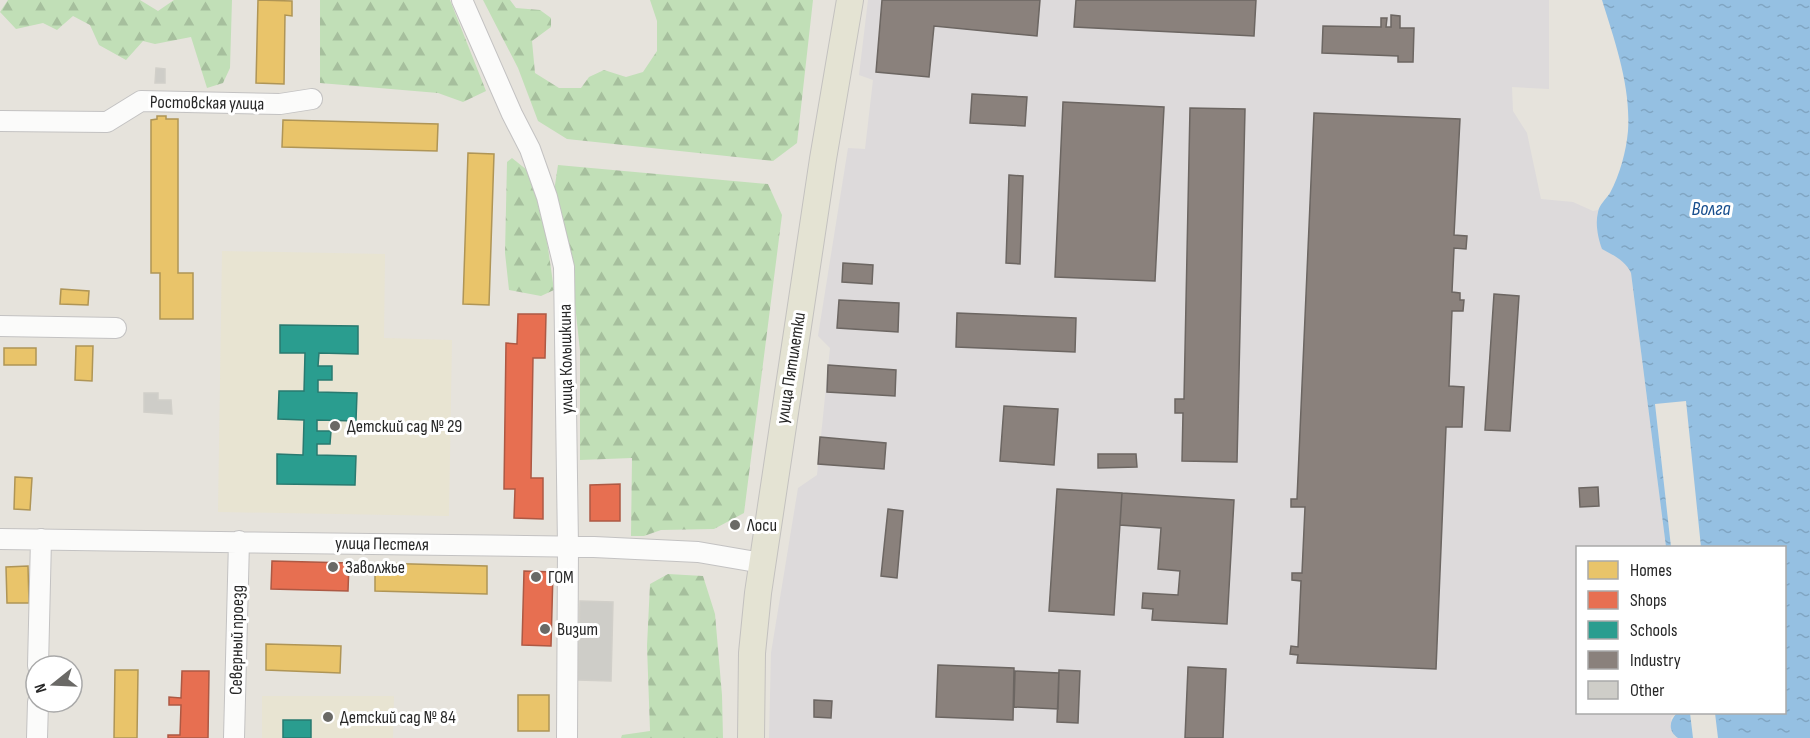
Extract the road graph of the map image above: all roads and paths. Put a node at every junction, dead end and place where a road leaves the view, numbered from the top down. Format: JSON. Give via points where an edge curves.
{"nodes":[{"id":1,"x":462,"y":0,"type":"edge"},
{"id":2,"x":850,"y":0,"type":"edge"},
{"id":3,"x":312,"y":99,"type":"dead end"},
{"id":4,"x":0,"y":121,"type":"edge"},
{"id":5,"x":0,"y":326,"type":"edge"},
{"id":6,"x":116,"y":328,"type":"dead end"},
{"id":7,"x":0,"y":539,"type":"edge"},
{"id":8,"x":40,"y":539,"type":"junction"},
{"id":9,"x":239,"y":542,"type":"junction"},
{"id":10,"x":568,"y":546,"type":"junction"},
{"id":11,"x":762,"y":563,"type":"junction"},
{"id":12,"x":38,"y":654,"type":"edge"},
{"id":13,"x":38,"y":714,"type":"edge"},
{"id":14,"x":37,"y":738,"type":"edge"},
{"id":15,"x":234,"y":738,"type":"edge"},
{"id":16,"x":567,"y":738,"type":"edge"},
{"id":17,"x":751,"y":738,"type":"edge"}],
"edges":[{"from":1,"to":10,"type":"street","name":"улица Колышкина","via":[[530,149],[547,197],[564,267]]},
{"from":2,"to":11,"type":"main road","name":"улица Пятилетки"},
{"from":3,"to":4,"type":"street","name":"Ростовская улица","via":[[280,104],[141,101],[107,122]]},
{"from":5,"to":6,"type":"street"},
{"from":7,"to":8,"type":"street","name":"улица Пестеля"},
{"from":8,"to":9,"type":"street","name":"улица Пестеля"},
{"from":8,"to":12,"type":"street"},
{"from":9,"to":10,"type":"street","name":"улица Пестеля"},
{"from":9,"to":15,"type":"street","name":"Северный проезд"},
{"from":10,"to":11,"type":"street","name":"улица Пестеля","via":[[698,552]]},
{"from":10,"to":16,"type":"street","name":"улица Колышкина"},
{"from":11,"to":17,"type":"main road","name":"улица Пятилетки","via":[[752,653]]},
{"from":13,"to":14,"type":"street"}]}
